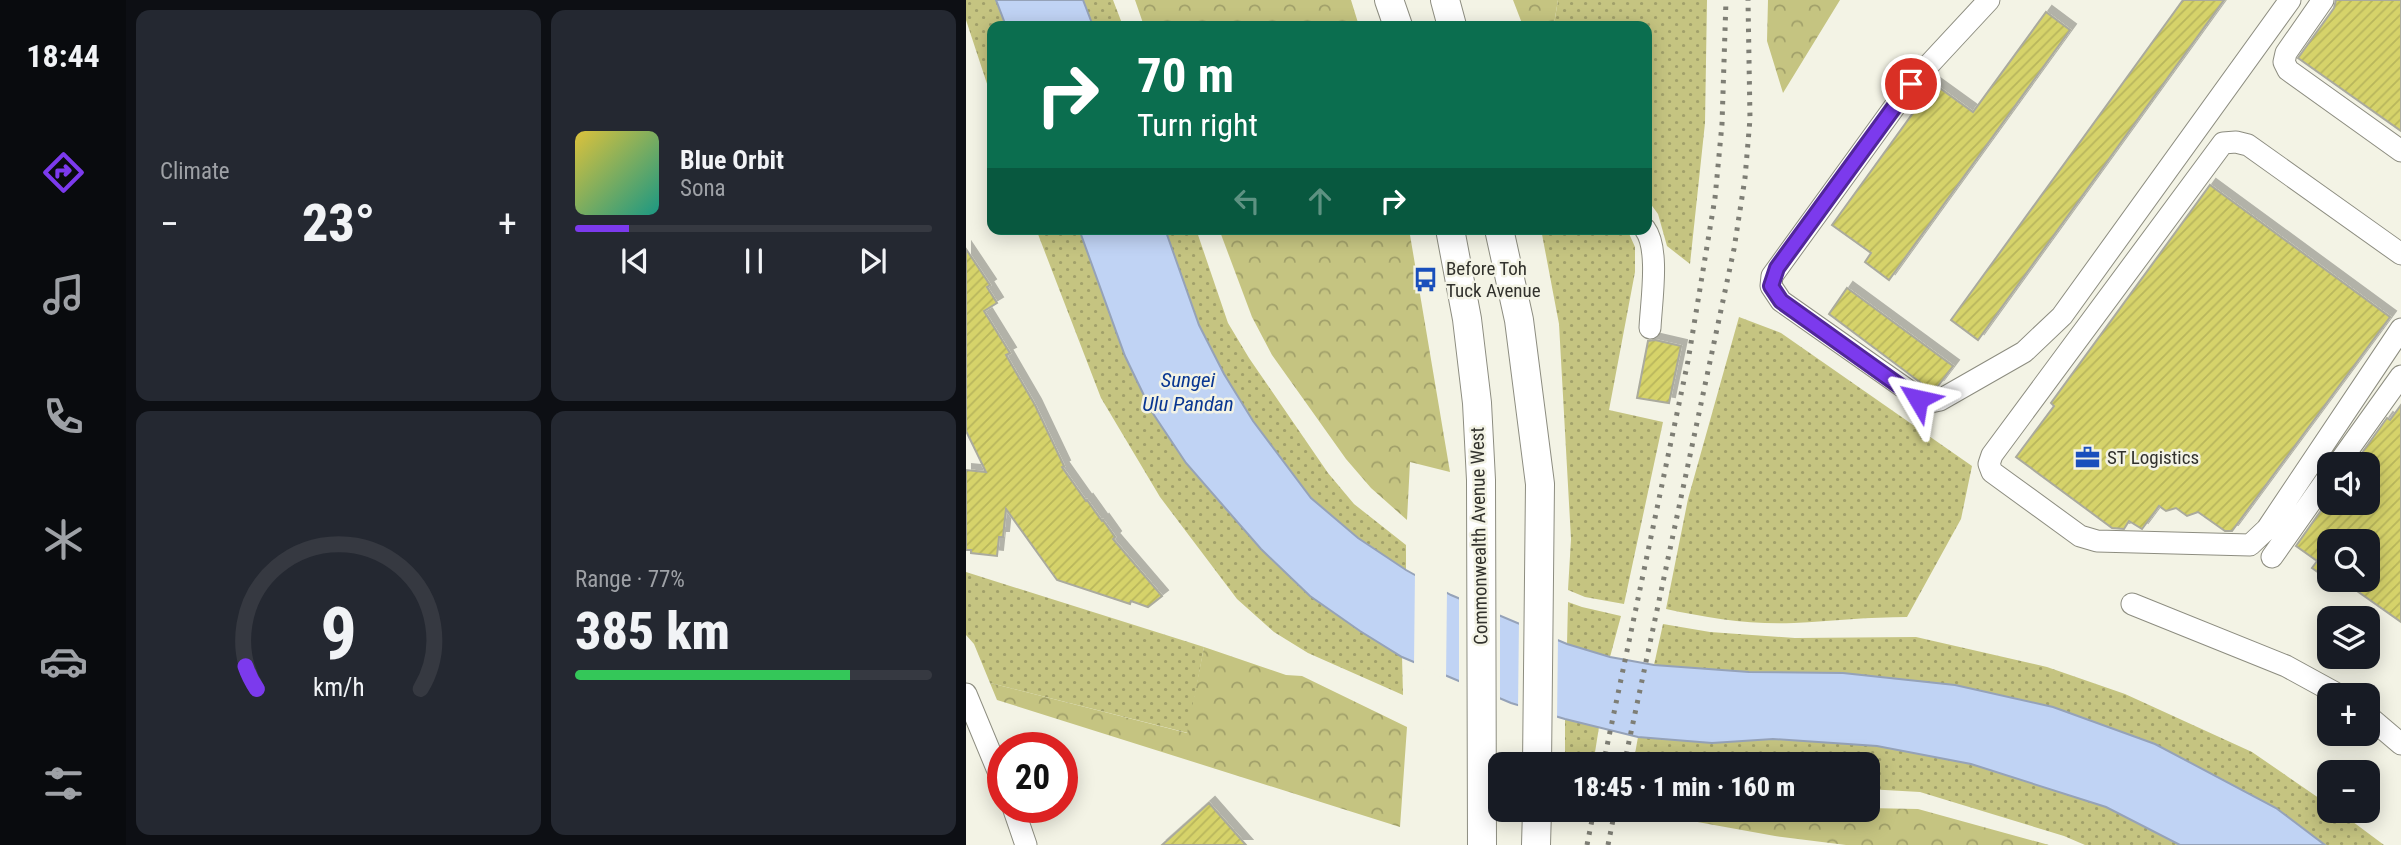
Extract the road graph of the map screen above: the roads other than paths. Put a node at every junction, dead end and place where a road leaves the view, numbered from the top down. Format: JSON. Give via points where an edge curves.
{"nodes":[{"id":1,"x":1389,"y":0,"type":"edge"},
{"id":2,"x":1445,"y":0,"type":"edge"},
{"id":3,"x":1989,"y":0,"type":"edge"},
{"id":4,"x":2290,"y":0,"type":"edge"},
{"id":5,"x":2323,"y":0,"type":"edge"},
{"id":6,"x":1396,"y":21,"type":"edge"},
{"id":7,"x":1451,"y":21,"type":"edge"},
{"id":8,"x":2401,"y":151,"type":"edge"},
{"id":9,"x":1451,"y":235,"type":"edge"},
{"id":10,"x":1500,"y":235,"type":"edge"},
{"id":11,"x":1649,"y":235,"type":"edge"},
{"id":12,"x":2401,"y":254,"type":"edge"},
{"id":13,"x":1650,"y":328,"type":"dead end"},
{"id":14,"x":2401,"y":329,"type":"edge"},
{"id":15,"x":2401,"y":376,"type":"edge"},
{"id":16,"x":2347,"y":452,"type":"edge"},
{"id":17,"x":2317,"y":493,"type":"edge"},
{"id":18,"x":2272,"y":557,"type":"dead end"},
{"id":19,"x":2132,"y":604,"type":"dead end"},
{"id":20,"x":2317,"y":683,"type":"edge"},
{"id":21,"x":966,"y":694,"type":"edge"},
{"id":22,"x":2380,"y":726,"type":"edge"},
{"id":23,"x":2401,"y":744,"type":"edge"},
{"id":24,"x":987,"y":745,"type":"edge"},
{"id":25,"x":1537,"y":752,"type":"edge"},
{"id":26,"x":1537,"y":822,"type":"edge"},
{"id":27,"x":1018,"y":823,"type":"edge"},
{"id":28,"x":1026,"y":845,"type":"edge"},
{"id":29,"x":1482,"y":845,"type":"edge"},
{"id":30,"x":1536,"y":845,"type":"edge"}],
"edges":[{"from":1,"to":6,"type":"main road"},
{"from":2,"to":7,"type":"main road"},
{"from":3,"to":4,"type":"street","via":[[1911,84],[1777,268],[1771,286],[1781,301],[1926,403],[1940,400],[2024,352],[2063,316]]},
{"from":5,"to":8,"type":"street","via":[[2287,53],[2284,62],[2288,70]]},
{"from":9,"to":29,"type":"main road","name":"Commonwealth Avenue West","via":[[1469,333],[1481,480]]},
{"from":10,"to":25,"type":"main road","via":[[1519,320],[1540,484]]},
{"from":11,"to":13,"type":"street","via":[[1653,258]]},
{"from":12,"to":14,"type":"street","via":[[2249,145],[2223,144],[1989,464],[1992,472],[2080,536],[2097,541],[2250,545],[2267,529]]},
{"from":15,"to":16,"type":"street"},
{"from":17,"to":18,"type":"street"},
{"from":19,"to":20,"type":"street"},
{"from":21,"to":24,"type":"street"},
{"from":22,"to":23,"type":"street"},
{"from":26,"to":30,"type":"main road"},
{"from":27,"to":28,"type":"street"}]}
